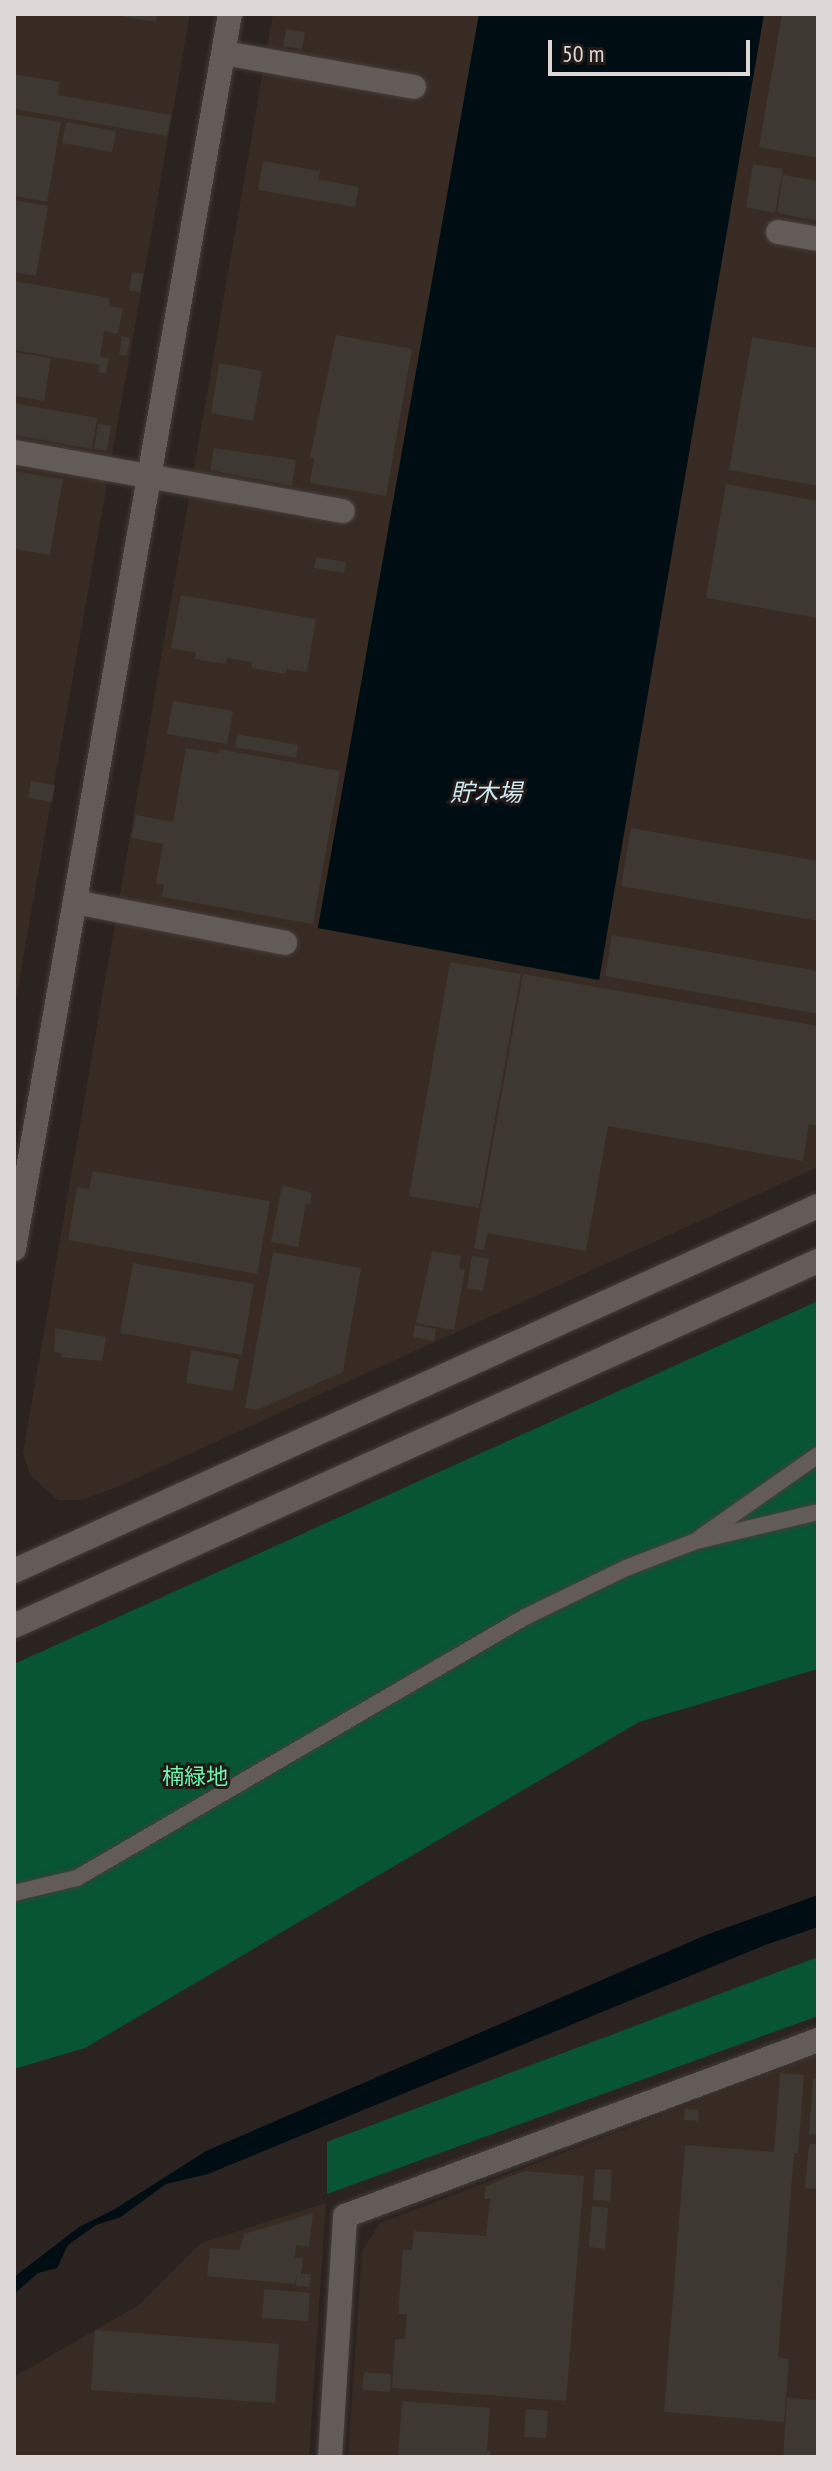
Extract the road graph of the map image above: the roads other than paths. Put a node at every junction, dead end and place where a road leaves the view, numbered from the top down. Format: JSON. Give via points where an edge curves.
{"nodes":[{"id":1,"x":230,"y":14,"type":"edge"},
{"id":2,"x":224,"y":53,"type":"junction"},
{"id":3,"x":414,"y":87,"type":"dead end"},
{"id":4,"x":778,"y":232,"type":"dead end"},
{"id":5,"x":818,"y":239,"type":"edge"},
{"id":6,"x":14,"y":452,"type":"edge"},
{"id":7,"x":150,"y":476,"type":"junction"},
{"id":8,"x":343,"y":511,"type":"dead end"},
{"id":9,"x":75,"y":902,"type":"junction"},
{"id":10,"x":285,"y":943,"type":"dead end"},
{"id":11,"x":818,"y":1206,"type":"edge"},
{"id":12,"x":14,"y":1249,"type":"edge"},
{"id":13,"x":818,"y":1261,"type":"edge"},
{"id":14,"x":818,"y":1455,"type":"edge"},
{"id":15,"x":818,"y":1512,"type":"edge"},
{"id":16,"x":696,"y":1541,"type":"junction"},
{"id":17,"x":14,"y":1571,"type":"edge"},
{"id":18,"x":14,"y":1626,"type":"edge"},
{"id":19,"x":14,"y":1893,"type":"edge"},
{"id":20,"x":818,"y":2040,"type":"edge"},
{"id":21,"x":330,"y":2457,"type":"edge"}],
"edges":[{"from":1,"to":2,"type":"street"},
{"from":2,"to":3,"type":"street"},
{"from":2,"to":7,"type":"street"},
{"from":4,"to":5,"type":"street"},
{"from":6,"to":7,"type":"street"},
{"from":7,"to":8,"type":"street"},
{"from":7,"to":9,"type":"street"},
{"from":9,"to":10,"type":"street"},
{"from":9,"to":12,"type":"street"},
{"from":11,"to":17,"type":"street"},
{"from":13,"to":18,"type":"street"},
{"from":14,"to":16,"type":"lane"},
{"from":15,"to":16,"type":"lane"},
{"from":16,"to":19,"type":"lane","via":[[525,1617],[77,1878]]},
{"from":20,"to":21,"type":"street","via":[[345,2216]]}]}
